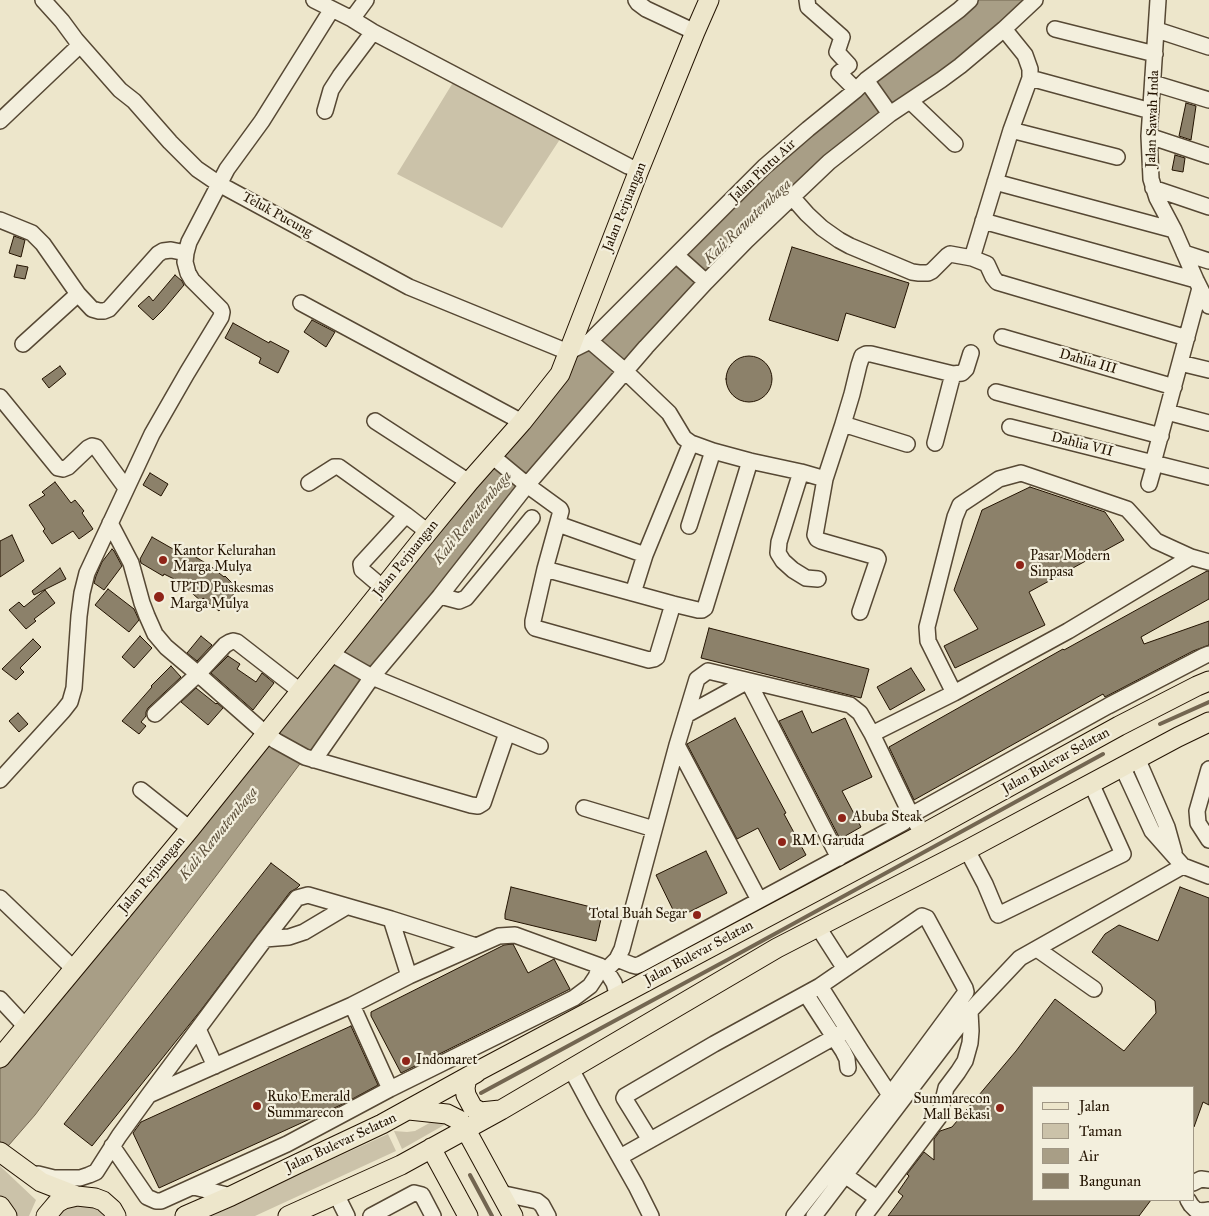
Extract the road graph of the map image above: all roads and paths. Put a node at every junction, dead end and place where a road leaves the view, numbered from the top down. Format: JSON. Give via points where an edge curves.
{"nodes":[{"id":1,"x":44,"y":0,"type":"edge"},
{"id":2,"x":314,"y":0,"type":"edge"},
{"id":3,"x":366,"y":0,"type":"edge"},
{"id":4,"x":636,"y":0,"type":"edge"},
{"id":5,"x":709,"y":0,"type":"edge"},
{"id":6,"x":807,"y":0,"type":"edge"},
{"id":7,"x":947,"y":0,"type":"edge"},
{"id":8,"x":1035,"y":0,"type":"edge"},
{"id":9,"x":1158,"y":0,"type":"edge"},
{"id":10,"x":965,"y":5,"type":"edge"},
{"id":11,"x":332,"y":9,"type":"junction"},
{"id":12,"x":352,"y":19,"type":"junction"},
{"id":13,"x":1055,"y":28,"type":"dead end"},
{"id":14,"x":1004,"y":29,"type":"junction"},
{"id":15,"x":1157,"y":30,"type":"junction"},
{"id":16,"x":372,"y":32,"type":"junction"},
{"id":17,"x":695,"y":32,"type":"junction"},
{"id":18,"x":80,"y":45,"type":"junction"},
{"id":19,"x":1209,"y":47,"type":"edge"},
{"id":20,"x":1154,"y":54,"type":"junction"},
{"id":21,"x":1030,"y":78,"type":"junction"},
{"id":22,"x":1153,"y":83,"type":"junction"},
{"id":23,"x":865,"y":88,"type":"junction"},
{"id":24,"x":1209,"y":100,"type":"edge"},
{"id":25,"x":910,"y":101,"type":"junction"},
{"id":26,"x":325,"y":111,"type":"dead end"},
{"id":27,"x":1151,"y":111,"type":"junction"},
{"id":28,"x":889,"y":113,"type":"junction"},
{"id":29,"x":0,"y":121,"type":"edge"},
{"id":30,"x":1012,"y":130,"type":"junction"},
{"id":31,"x":1150,"y":136,"type":"junction"},
{"id":32,"x":955,"y":144,"type":"dead end"},
{"id":33,"x":1209,"y":156,"type":"edge"},
{"id":34,"x":1117,"y":157,"type":"dead end"},
{"id":35,"x":639,"y":170,"type":"junction"},
{"id":36,"x":995,"y":182,"type":"junction"},
{"id":37,"x":219,"y":184,"type":"junction"},
{"id":38,"x":1153,"y":188,"type":"junction"},
{"id":39,"x":792,"y":197,"type":"junction"},
{"id":40,"x":1209,"y":207,"type":"edge"},
{"id":41,"x":0,"y":220,"type":"edge"},
{"id":42,"x":983,"y":222,"type":"junction"},
{"id":43,"x":1174,"y":230,"type":"junction"},
{"id":44,"x":186,"y":252,"type":"junction"},
{"id":45,"x":1184,"y":253,"type":"junction"},
{"id":46,"x":972,"y":258,"type":"junction"},
{"id":47,"x":680,"y":259,"type":"junction"},
{"id":48,"x":1209,"y":261,"type":"edge"},
{"id":49,"x":704,"y":280,"type":"junction"},
{"id":50,"x":1198,"y":284,"type":"junction"},
{"id":51,"x":78,"y":294,"type":"junction"},
{"id":52,"x":301,"y":303,"type":"dead end"},
{"id":53,"x":1209,"y":306,"type":"edge"},
{"id":54,"x":1002,"y":337,"type":"dead end"},
{"id":55,"x":1187,"y":338,"type":"junction"},
{"id":56,"x":590,"y":341,"type":"junction"},
{"id":57,"x":23,"y":344,"type":"dead end"},
{"id":58,"x":568,"y":352,"type":"junction"},
{"id":59,"x":971,"y":353,"type":"dead end"},
{"id":60,"x":1180,"y":363,"type":"junction"},
{"id":61,"x":1209,"y":370,"type":"edge"},
{"id":62,"x":625,"y":371,"type":"junction"},
{"id":63,"x":953,"y":374,"type":"junction"},
{"id":64,"x":1174,"y":387,"type":"junction"},
{"id":65,"x":996,"y":392,"type":"dead end"},
{"id":66,"x":0,"y":397,"type":"edge"},
{"id":67,"x":1167,"y":412,"type":"junction"},
{"id":68,"x":375,"y":421,"type":"dead end"},
{"id":69,"x":522,"y":422,"type":"junction"},
{"id":70,"x":1209,"y":423,"type":"edge"},
{"id":71,"x":843,"y":424,"type":"junction"},
{"id":72,"x":1010,"y":427,"type":"dead end"},
{"id":73,"x":1160,"y":436,"type":"junction"},
{"id":74,"x":935,"y":442,"type":"dead end"},
{"id":75,"x":692,"y":443,"type":"junction"},
{"id":76,"x":906,"y":444,"type":"dead end"},
{"id":77,"x":713,"y":451,"type":"junction"},
{"id":78,"x":496,"y":459,"type":"junction"},
{"id":79,"x":750,"y":461,"type":"junction"},
{"id":80,"x":1154,"y":463,"type":"junction"},
{"id":81,"x":801,"y":472,"type":"junction"},
{"id":82,"x":1209,"y":477,"type":"edge"},
{"id":83,"x":825,"y":479,"type":"junction"},
{"id":84,"x":469,"y":482,"type":"junction"},
{"id":85,"x":309,"y":483,"type":"dead end"},
{"id":86,"x":525,"y":483,"type":"junction"},
{"id":87,"x":1149,"y":484,"type":"dead end"},
{"id":88,"x":126,"y":488,"type":"junction"},
{"id":89,"x":406,"y":515,"type":"junction"},
{"id":90,"x":532,"y":518,"type":"dead end"},
{"id":91,"x":110,"y":523,"type":"junction"},
{"id":92,"x":558,"y":524,"type":"junction"},
{"id":93,"x":689,"y":526,"type":"dead end"},
{"id":94,"x":428,"y":532,"type":"junction"},
{"id":95,"x":645,"y":555,"type":"junction"},
{"id":96,"x":1191,"y":557,"type":"junction"},
{"id":97,"x":1209,"y":562,"type":"edge"},
{"id":98,"x":545,"y":569,"type":"junction"},
{"id":99,"x":818,"y":579,"type":"dead end"},
{"id":100,"x":382,"y":587,"type":"junction"},
{"id":101,"x":633,"y":594,"type":"junction"},
{"id":102,"x":440,"y":596,"type":"junction"},
{"id":103,"x":673,"y":604,"type":"junction"},
{"id":104,"x":860,"y":612,"type":"dead end"},
{"id":105,"x":1209,"y":654,"type":"edge"},
{"id":106,"x":335,"y":656,"type":"junction"},
{"id":107,"x":198,"y":674,"type":"junction"},
{"id":108,"x":368,"y":675,"type":"junction"},
{"id":109,"x":1209,"y":681,"type":"edge"},
{"id":110,"x":748,"y":682,"type":"junction"},
{"id":111,"x":300,"y":691,"type":"junction"},
{"id":112,"x":954,"y":693,"type":"junction"},
{"id":113,"x":155,"y":714,"type":"dead end"},
{"id":114,"x":686,"y":714,"type":"junction"},
{"id":115,"x":1209,"y":722,"type":"edge"},
{"id":116,"x":507,"y":733,"type":"junction"},
{"id":117,"x":872,"y":734,"type":"junction"},
{"id":118,"x":271,"y":738,"type":"junction"},
{"id":119,"x":677,"y":745,"type":"junction"},
{"id":120,"x":540,"y":746,"type":"dead end"},
{"id":121,"x":310,"y":759,"type":"junction"},
{"id":122,"x":1130,"y":762,"type":"junction"},
{"id":123,"x":1209,"y":769,"type":"edge"},
{"id":124,"x":0,"y":780,"type":"edge"},
{"id":125,"x":1091,"y":783,"type":"junction"},
{"id":126,"x":141,"y":790,"type":"dead end"},
{"id":127,"x":584,"y":808,"type":"dead end"},
{"id":128,"x":907,"y":819,"type":"junction"},
{"id":129,"x":190,"y":829,"type":"junction"},
{"id":130,"x":654,"y":829,"type":"junction"},
{"id":131,"x":923,"y":834,"type":"junction"},
{"id":132,"x":1209,"y":840,"type":"edge"},
{"id":133,"x":967,"y":850,"type":"junction"},
{"id":134,"x":839,"y":858,"type":"junction"},
{"id":135,"x":1179,"y":861,"type":"junction"},
{"id":136,"x":1209,"y":876,"type":"edge"},
{"id":137,"x":0,"y":898,"type":"edge"},
{"id":138,"x":759,"y":900,"type":"junction"},
{"id":139,"x":346,"y":906,"type":"junction"},
{"id":140,"x":391,"y":919,"type":"junction"},
{"id":141,"x":818,"y":927,"type":"junction"},
{"id":142,"x":265,"y":939,"type":"junction"},
{"id":143,"x":476,"y":946,"type":"junction"},
{"id":144,"x":1036,"y":949,"type":"junction"},
{"id":145,"x":616,"y":959,"type":"junction"},
{"id":146,"x":603,"y":968,"type":"junction"},
{"id":147,"x":74,"y":969,"type":"junction"},
{"id":148,"x":845,"y":969,"type":"junction"},
{"id":149,"x":409,"y":976,"type":"junction"},
{"id":150,"x":820,"y":986,"type":"junction"},
{"id":151,"x":1094,"y":988,"type":"dead end"},
{"id":152,"x":806,"y":994,"type":"junction"},
{"id":153,"x":618,"y":997,"type":"junction"},
{"id":154,"x":0,"y":999,"type":"edge"},
{"id":155,"x":352,"y":1004,"type":"junction"},
{"id":156,"x":970,"y":1012,"type":"junction"},
{"id":157,"x":26,"y":1027,"type":"junction"},
{"id":158,"x":198,"y":1029,"type":"junction"},
{"id":159,"x":847,"y":1030,"type":"junction"},
{"id":160,"x":834,"y":1037,"type":"junction"},
{"id":161,"x":0,"y":1058,"type":"edge"},
{"id":162,"x":215,"y":1066,"type":"junction"},
{"id":163,"x":848,"y":1068,"type":"dead end"},
{"id":164,"x":571,"y":1069,"type":"junction"},
{"id":165,"x":478,"y":1072,"type":"junction"},
{"id":166,"x":390,"y":1090,"type":"junction"},
{"id":167,"x":890,"y":1095,"type":"junction"},
{"id":168,"x":148,"y":1096,"type":"junction"},
{"id":169,"x":409,"y":1110,"type":"junction"},
{"id":170,"x":501,"y":1110,"type":"junction"},
{"id":171,"x":471,"y":1137,"type":"junction"},
{"id":172,"x":864,"y":1139,"type":"junction"},
{"id":173,"x":650,"y":1140,"type":"junction"},
{"id":174,"x":287,"y":1144,"type":"junction"},
{"id":175,"x":112,"y":1146,"type":"junction"},
{"id":176,"x":431,"y":1148,"type":"junction"},
{"id":177,"x":0,"y":1152,"type":"edge"},
{"id":178,"x":268,"y":1152,"type":"junction"},
{"id":179,"x":318,"y":1154,"type":"junction"},
{"id":180,"x":620,"y":1157,"type":"junction"},
{"id":181,"x":295,"y":1164,"type":"junction"},
{"id":182,"x":443,"y":1169,"type":"junction"},
{"id":183,"x":24,"y":1170,"type":"junction"},
{"id":184,"x":846,"y":1176,"type":"junction"},
{"id":185,"x":1209,"y":1180,"type":"edge"},
{"id":186,"x":1194,"y":1182,"type":"edge"},
{"id":187,"x":194,"y":1187,"type":"junction"},
{"id":188,"x":500,"y":1193,"type":"junction"},
{"id":189,"x":336,"y":1194,"type":"junction"},
{"id":190,"x":77,"y":1196,"type":"junction"},
{"id":191,"x":231,"y":1196,"type":"junction"},
{"id":192,"x":877,"y":1198,"type":"junction"},
{"id":193,"x":1189,"y":1201,"type":"edge"},
{"id":194,"x":0,"y":1206,"type":"edge"},
{"id":195,"x":1209,"y":1210,"type":"edge"},
{"id":196,"x":7,"y":1216,"type":"edge"},
{"id":197,"x":46,"y":1216,"type":"edge"},
{"id":198,"x":116,"y":1216,"type":"edge"},
{"id":199,"x":185,"y":1216,"type":"edge"},
{"id":200,"x":288,"y":1216,"type":"edge"},
{"id":201,"x":347,"y":1216,"type":"edge"},
{"id":202,"x":371,"y":1216,"type":"edge"},
{"id":203,"x":434,"y":1216,"type":"edge"},
{"id":204,"x":468,"y":1216,"type":"edge"},
{"id":205,"x":513,"y":1216,"type":"edge"},
{"id":206,"x":548,"y":1216,"type":"edge"},
{"id":207,"x":651,"y":1216,"type":"edge"},
{"id":208,"x":794,"y":1216,"type":"edge"},
{"id":209,"x":814,"y":1216,"type":"edge"},
{"id":210,"x":864,"y":1216,"type":"edge"}],
"edges":[{"from":1,"to":18,"type":"street","name":"Teluk Pucung"},
{"from":2,"to":11,"type":"street"},
{"from":3,"to":12,"type":"street"},
{"from":4,"to":17,"type":"street","via":[[646,9]]},
{"from":5,"to":17,"type":"main road","name":"Jalan Perjuangan"},
{"from":6,"to":23,"type":"street","via":[[808,7],[842,37],[838,52],[849,65],[839,73]]},
{"from":7,"to":10,"type":"street"},
{"from":8,"to":14,"type":"street"},
{"from":9,"to":15,"type":"street","name":"Jalan Sawah Inda"},
{"from":10,"to":23,"type":"street","name":"Jalan Pintu Air"},
{"from":11,"to":12,"type":"street"},
{"from":11,"to":37,"type":"street"},
{"from":12,"to":16,"type":"street"},
{"from":13,"to":20,"type":"street"},
{"from":14,"to":21,"type":"street","via":[[1026,55]]},
{"from":14,"to":25,"type":"street","via":[[960,66]]},
{"from":15,"to":19,"type":"street"},
{"from":15,"to":20,"type":"street","name":"Jalan Sawah Inda"},
{"from":16,"to":26,"type":"street","via":[[336,82]]},
{"from":16,"to":35,"type":"street"},
{"from":17,"to":35,"type":"main road","name":"Jalan Perjuangan"},
{"from":18,"to":29,"type":"street"},
{"from":18,"to":37,"type":"street","name":"Teluk Pucung","via":[[170,142],[197,169]]},
{"from":20,"to":22,"type":"street","name":"Jalan Sawah Inda"},
{"from":21,"to":27,"type":"street"},
{"from":21,"to":30,"type":"street"},
{"from":22,"to":24,"type":"street"},
{"from":22,"to":27,"type":"street","name":"Jalan Sawah Inda"},
{"from":23,"to":28,"type":"street"},
{"from":23,"to":47,"type":"street","name":"Jalan Pintu Air","via":[[808,129],[764,167]]},
{"from":25,"to":28,"type":"street"},
{"from":25,"to":32,"type":"street"},
{"from":27,"to":31,"type":"street","name":"Jalan Sawah Inda"},
{"from":28,"to":39,"type":"street"},
{"from":30,"to":34,"type":"street"},
{"from":30,"to":36,"type":"street"},
{"from":31,"to":33,"type":"street"},
{"from":31,"to":38,"type":"street","name":"Jalan Sawah Inda"},
{"from":35,"to":58,"type":"main road","name":"Jalan Perjuangan"},
{"from":36,"to":42,"type":"street"},
{"from":36,"to":43,"type":"street"},
{"from":37,"to":44,"type":"street"},
{"from":37,"to":58,"type":"street","name":"Teluk Pucung","via":[[409,287]]},
{"from":38,"to":40,"type":"street"},
{"from":38,"to":43,"type":"street","name":"Jalan Sawah Inda"},
{"from":39,"to":46,"type":"street","via":[[822,228],[839,240],[912,272],[928,273],[950,254]]},
{"from":39,"to":49,"type":"street"},
{"from":41,"to":51,"type":"street","via":[[37,238]]},
{"from":42,"to":46,"type":"street"},
{"from":42,"to":50,"type":"street"},
{"from":43,"to":45,"type":"street","name":"Jalan Sawah Inda"},
{"from":44,"to":51,"type":"street","via":[[171,250],[158,254],[104,311],[92,309]]},
{"from":44,"to":88,"type":"street","via":[[188,273],[221,308],[221,317],[152,434]]},
{"from":45,"to":48,"type":"street"},
{"from":45,"to":50,"type":"street","name":"Jalan Sawah Inda"},
{"from":46,"to":55,"type":"street","via":[[987,264],[997,282]]},
{"from":47,"to":49,"type":"street"},
{"from":47,"to":56,"type":"street","name":"Jalan Pintu Air"},
{"from":49,"to":62,"type":"street"},
{"from":50,"to":53,"type":"street","name":"Jalan Sawah Inda"},
{"from":50,"to":55,"type":"street"},
{"from":51,"to":57,"type":"street"},
{"from":52,"to":69,"type":"street"},
{"from":54,"to":64,"type":"street","name":"Dahlia III"},
{"from":55,"to":60,"type":"street"},
{"from":56,"to":58,"type":"street","name":"Jalan Pintu Air"},
{"from":56,"to":62,"type":"street"},
{"from":58,"to":69,"type":"main road","name":"Jalan Perjuangan","via":[[560,374]]},
{"from":59,"to":63,"type":"street","via":[[966,369]]},
{"from":60,"to":61,"type":"street"},
{"from":60,"to":64,"type":"street"},
{"from":62,"to":75,"type":"street","via":[[669,413],[684,438]]},
{"from":62,"to":86,"type":"street"},
{"from":63,"to":71,"type":"street","via":[[866,354],[859,365]]},
{"from":63,"to":74,"type":"street"},
{"from":64,"to":67,"type":"street"},
{"from":65,"to":73,"type":"street"},
{"from":66,"to":88,"type":"street","via":[[58,468],[68,467],[88,448],[96,447]]},
{"from":67,"to":70,"type":"street"},
{"from":67,"to":73,"type":"street"},
{"from":68,"to":84,"type":"street"},
{"from":69,"to":78,"type":"main road","name":"Jalan Perjuangan"},
{"from":71,"to":76,"type":"street"},
{"from":71,"to":83,"type":"street"},
{"from":72,"to":80,"type":"street","name":"Dahlia VII"},
{"from":73,"to":80,"type":"street"},
{"from":75,"to":77,"type":"street"},
{"from":75,"to":95,"type":"street"},
{"from":77,"to":79,"type":"street"},
{"from":77,"to":93,"type":"street"},
{"from":78,"to":84,"type":"main road","name":"Jalan Perjuangan"},
{"from":78,"to":86,"type":"street"},
{"from":79,"to":81,"type":"street"},
{"from":79,"to":103,"type":"street","via":[[705,608],[698,610]]},
{"from":80,"to":82,"type":"street","name":"Dahlia VII"},
{"from":80,"to":87,"type":"street"},
{"from":81,"to":83,"type":"street"},
{"from":81,"to":99,"type":"street","via":[[778,553],[793,570],[806,578]]},
{"from":83,"to":104,"type":"street","via":[[815,535],[817,539],[878,559]]},
{"from":84,"to":94,"type":"main road","name":"Jalan Perjuangan"},
{"from":85,"to":89,"type":"street","via":[[339,467]]},
{"from":86,"to":92,"type":"street","via":[[560,509]]},
{"from":86,"to":102,"type":"street"},
{"from":88,"to":91,"type":"street"},
{"from":89,"to":94,"type":"street"},
{"from":89,"to":100,"type":"street","via":[[361,564],[362,570]]},
{"from":90,"to":102,"type":"street","via":[[466,598],[459,601]]},
{"from":91,"to":107,"type":"street","via":[[131,563],[142,603],[156,634],[166,647]]},
{"from":91,"to":124,"type":"street","via":[[87,573],[82,593],[70,702]]},
{"from":92,"to":95,"type":"street"},
{"from":92,"to":98,"type":"street"},
{"from":94,"to":100,"type":"main road","name":"Jalan Perjuangan"},
{"from":95,"to":101,"type":"street"},
{"from":96,"to":97,"type":"street"},
{"from":96,"to":112,"type":"street","via":[[1068,631]]},
{"from":96,"to":112,"type":"street","via":[[1156,540],[1127,509],[1021,473],[999,479],[960,505],[927,627],[928,642]]},
{"from":98,"to":101,"type":"street"},
{"from":98,"to":103,"type":"street","via":[[532,621],[535,628],[649,660],[657,657]]},
{"from":100,"to":106,"type":"main road","name":"Jalan Perjuangan"},
{"from":101,"to":103,"type":"street"},
{"from":102,"to":108,"type":"street"},
{"from":105,"to":128,"type":"street","via":[[1108,706]]},
{"from":106,"to":108,"type":"street"},
{"from":106,"to":111,"type":"main road","name":"Jalan Perjuangan"},
{"from":107,"to":111,"type":"street","via":[[225,645],[233,641]]},
{"from":107,"to":113,"type":"street"},
{"from":107,"to":118,"type":"street"},
{"from":108,"to":116,"type":"street"},
{"from":108,"to":121,"type":"street"},
{"from":109,"to":131,"type":"main road","name":"Jalan Bulevar Selatan","via":[[1119,726]]},
{"from":110,"to":114,"type":"street"},
{"from":110,"to":114,"type":"street","via":[[708,671],[697,679]]},
{"from":110,"to":117,"type":"street","via":[[850,705],[860,713]]},
{"from":110,"to":134,"type":"street"},
{"from":111,"to":118,"type":"main road","name":"Jalan Perjuangan"},
{"from":112,"to":117,"type":"street"},
{"from":114,"to":119,"type":"street"},
{"from":115,"to":122,"type":"main road"},
{"from":116,"to":120,"type":"street"},
{"from":116,"to":121,"type":"street","via":[[483,803],[478,806]]},
{"from":117,"to":128,"type":"street"},
{"from":118,"to":121,"type":"street"},
{"from":118,"to":129,"type":"main road","name":"Jalan Perjuangan"},
{"from":119,"to":130,"type":"street"},
{"from":119,"to":138,"type":"street"},
{"from":122,"to":125,"type":"main road"},
{"from":122,"to":135,"type":"street","via":[[1167,827]]},
{"from":123,"to":132,"type":"street","via":[[1198,811],[1198,823]]},
{"from":125,"to":133,"type":"main road"},
{"from":125,"to":133,"type":"street","via":[[1123,854],[998,915]]},
{"from":126,"to":129,"type":"street"},
{"from":127,"to":130,"type":"street"},
{"from":128,"to":131,"type":"street"},
{"from":128,"to":134,"type":"street"},
{"from":129,"to":147,"type":"main road","name":"Jalan Perjuangan"},
{"from":130,"to":145,"type":"street","via":[[622,949]]},
{"from":131,"to":153,"type":"main road","name":"Jalan Bulevar Selatan"},
{"from":133,"to":141,"type":"main road"},
{"from":134,"to":138,"type":"street"},
{"from":135,"to":136,"type":"street"},
{"from":135,"to":144,"type":"street"},
{"from":137,"to":147,"type":"street"},
{"from":138,"to":145,"type":"street","via":[[641,964],[636,966]]},
{"from":139,"to":140,"type":"street"},
{"from":139,"to":142,"type":"street","via":[[304,932]]},
{"from":139,"to":142,"type":"street","via":[[308,895],[297,898]]},
{"from":140,"to":143,"type":"street"},
{"from":140,"to":149,"type":"street"},
{"from":141,"to":148,"type":"street"},
{"from":141,"to":164,"type":"main road"},
{"from":142,"to":158,"type":"street"},
{"from":143,"to":146,"type":"street","via":[[499,936],[515,935]]},
{"from":143,"to":149,"type":"street"},
{"from":144,"to":151,"type":"street"},
{"from":144,"to":156,"type":"street","via":[[1020,958]]},
{"from":145,"to":146,"type":"street"},
{"from":146,"to":153,"type":"street","via":[[614,983]]},
{"from":146,"to":166,"type":"street","via":[[590,986],[574,998]]},
{"from":147,"to":157,"type":"main road","name":"Jalan Perjuangan"},
{"from":148,"to":150,"type":"street"},
{"from":148,"to":167,"type":"street","via":[[924,916],[965,988],[966,992]]},
{"from":149,"to":155,"type":"street"},
{"from":150,"to":152,"type":"street"},
{"from":150,"to":159,"type":"street"},
{"from":152,"to":160,"type":"street"},
{"from":152,"to":173,"type":"street","via":[[625,1096]]},
{"from":153,"to":165,"type":"main road","name":"Jalan Bulevar Selatan"},
{"from":154,"to":157,"type":"street"},
{"from":155,"to":162,"type":"street"},
{"from":155,"to":166,"type":"street"},
{"from":156,"to":172,"type":"street"},
{"from":156,"to":192,"type":"street","via":[[971,1038],[965,1061],[946,1088],[938,1117]]},
{"from":157,"to":161,"type":"main road","name":"Jalan Perjuangan"},
{"from":158,"to":162,"type":"street"},
{"from":158,"to":168,"type":"street"},
{"from":159,"to":160,"type":"street"},
{"from":159,"to":167,"type":"street"},
{"from":160,"to":163,"type":"street","via":[[846,1057]]},
{"from":160,"to":173,"type":"street"},
{"from":162,"to":168,"type":"street"},
{"from":164,"to":170,"type":"main road"},
{"from":164,"to":180,"type":"street"},
{"from":165,"to":169,"type":"main road","name":"Jalan Bulevar Selatan"},
{"from":165,"to":170,"type":"main road","via":[[467,1078],[465,1088],[472,1108],[481,1112]]},
{"from":166,"to":174,"type":"street"},
{"from":167,"to":172,"type":"street"},
{"from":168,"to":175,"type":"street"},
{"from":169,"to":171,"type":"main road","via":[[447,1114],[459,1120]]},
{"from":169,"to":179,"type":"main road","name":"Jalan Bulevar Selatan"},
{"from":170,"to":171,"type":"main road"},
{"from":171,"to":176,"type":"main road"},
{"from":171,"to":182,"type":"main road","via":[[468,1144],[456,1146],[445,1154]]},
{"from":171,"to":188,"type":"main road"},
{"from":172,"to":184,"type":"street"},
{"from":172,"to":208,"type":"street"},
{"from":173,"to":180,"type":"street"},
{"from":174,"to":178,"type":"street"},
{"from":174,"to":179,"type":"street"},
{"from":175,"to":183,"type":"street","via":[[96,1172],[84,1177],[54,1178]]},
{"from":175,"to":187,"type":"street","via":[[150,1199],[161,1201]]},
{"from":176,"to":182,"type":"main road"},
{"from":176,"to":189,"type":"main road"},
{"from":177,"to":183,"type":"main road"},
{"from":178,"to":181,"type":"street"},
{"from":178,"to":187,"type":"street"},
{"from":179,"to":181,"type":"main road","name":"Jalan Bulevar Selatan"},
{"from":180,"to":207,"type":"street"},
{"from":181,"to":191,"type":"main road","name":"Jalan Bulevar Selatan"},
{"from":182,"to":204,"type":"main road"},
{"from":183,"to":190,"type":"main road","via":[[41,1182]]},
{"from":184,"to":192,"type":"street"},
{"from":184,"to":209,"type":"street"},
{"from":185,"to":186,"type":"street"},
{"from":187,"to":191,"type":"street"},
{"from":188,"to":205,"type":"main road"},
{"from":188,"to":206,"type":"street","via":[[537,1201]]},
{"from":189,"to":200,"type":"main road"},
{"from":189,"to":201,"type":"street"},
{"from":190,"to":197,"type":"main road","via":[[57,1203]]},
{"from":190,"to":198,"type":"main road","via":[[103,1202]]},
{"from":191,"to":199,"type":"main road","name":"Jalan Bulevar Selatan"},
{"from":192,"to":210,"type":"street"},
{"from":193,"to":195,"type":"street","via":[[1196,1210]]},
{"from":194,"to":196,"type":"main road"},
{"from":202,"to":203,"type":"street","via":[[414,1193],[422,1196]]}]}
